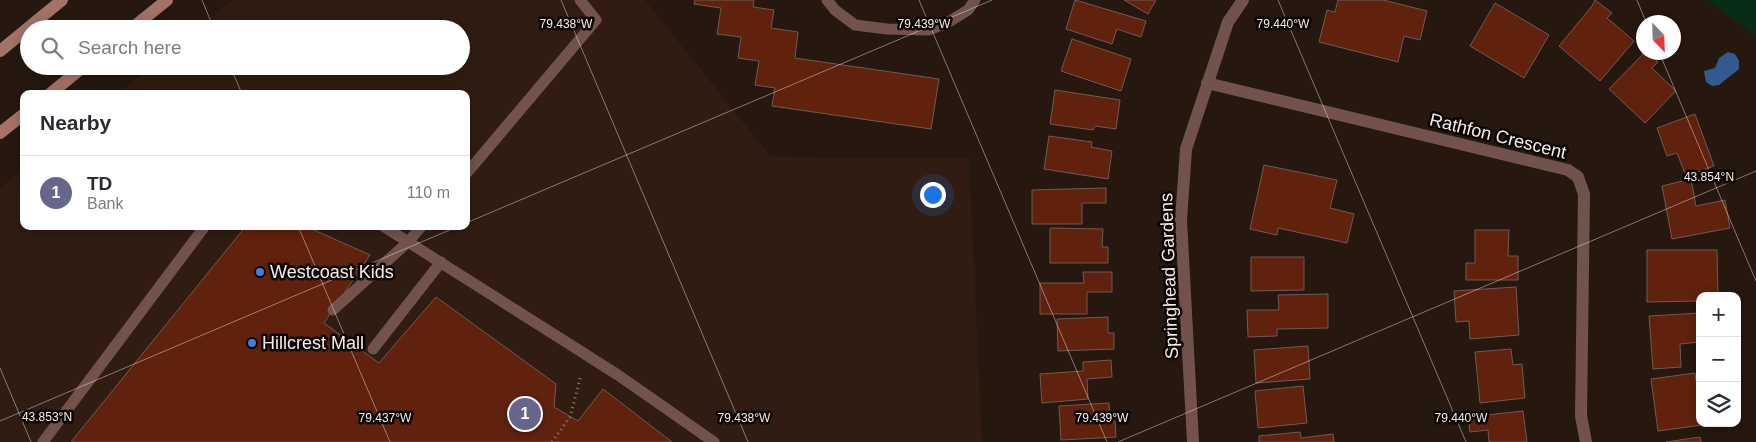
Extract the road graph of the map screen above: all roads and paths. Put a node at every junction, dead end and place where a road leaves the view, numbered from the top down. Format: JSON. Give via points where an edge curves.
{"nodes":[{"id":1,"x":62,"y":0,"type":"edge"},
{"id":2,"x":167,"y":0,"type":"edge"},
{"id":3,"x":580,"y":0,"type":"edge"},
{"id":4,"x":827,"y":0,"type":"edge"},
{"id":5,"x":975,"y":0,"type":"edge"},
{"id":6,"x":1242,"y":0,"type":"edge"},
{"id":7,"x":38,"y":20,"type":"edge"},
{"id":8,"x":142,"y":20,"type":"edge"},
{"id":9,"x":20,"y":35,"type":"edge"},
{"id":10,"x":0,"y":52,"type":"edge"},
{"id":11,"x":73,"y":75,"type":"edge"},
{"id":12,"x":1207,"y":83,"type":"junction"},
{"id":13,"x":55,"y":90,"type":"edge"},
{"id":14,"x":20,"y":117,"type":"edge"},
{"id":15,"x":0,"y":133,"type":"edge"},
{"id":16,"x":470,"y":169,"type":"edge"},
{"id":17,"x":202,"y":230,"type":"edge"},
{"id":18,"x":389,"y":230,"type":"edge"},
{"id":19,"x":418,"y":230,"type":"edge"},
{"id":20,"x":408,"y":242,"type":"junction"},
{"id":21,"x":440,"y":262,"type":"junction"},
{"id":22,"x":333,"y":310,"type":"dead end"},
{"id":23,"x":373,"y":348,"type":"dead end"},
{"id":24,"x":587,"y":355,"type":"junction"},
{"id":25,"x":43,"y":442,"type":"edge"},
{"id":26,"x":552,"y":442,"type":"edge"},
{"id":27,"x":714,"y":442,"type":"edge"},
{"id":28,"x":1193,"y":442,"type":"edge"},
{"id":29,"x":1586,"y":442,"type":"edge"}],
"edges":[{"from":1,"to":7,"type":"main road"},
{"from":2,"to":8,"type":"main road"},
{"from":3,"to":16,"type":"lane","via":[[596,20]]},
{"from":4,"to":5,"type":"lane","via":[[854,25],[928,30],[968,10]]},
{"from":6,"to":12,"type":"street","name":"Springhead Gardens","via":[[1228,22]]},
{"from":9,"to":10,"type":"main road"},
{"from":11,"to":13,"type":"main road"},
{"from":12,"to":28,"type":"street","name":"Springhead Gardens","via":[[1186,149],[1181,220]]},
{"from":12,"to":29,"type":"street","name":"Rathfon Crescent","via":[[1568,170],[1578,177],[1584,194],[1580,416]]},
{"from":14,"to":15,"type":"main road"},
{"from":17,"to":25,"type":"lane"},
{"from":18,"to":20,"type":"lane"},
{"from":19,"to":20,"type":"lane"},
{"from":20,"to":21,"type":"lane"},
{"from":20,"to":22,"type":"lane"},
{"from":21,"to":23,"type":"lane"},
{"from":21,"to":24,"type":"lane"},
{"from":24,"to":26,"type":"path","via":[[570,417]]},
{"from":24,"to":27,"type":"lane"}]}
